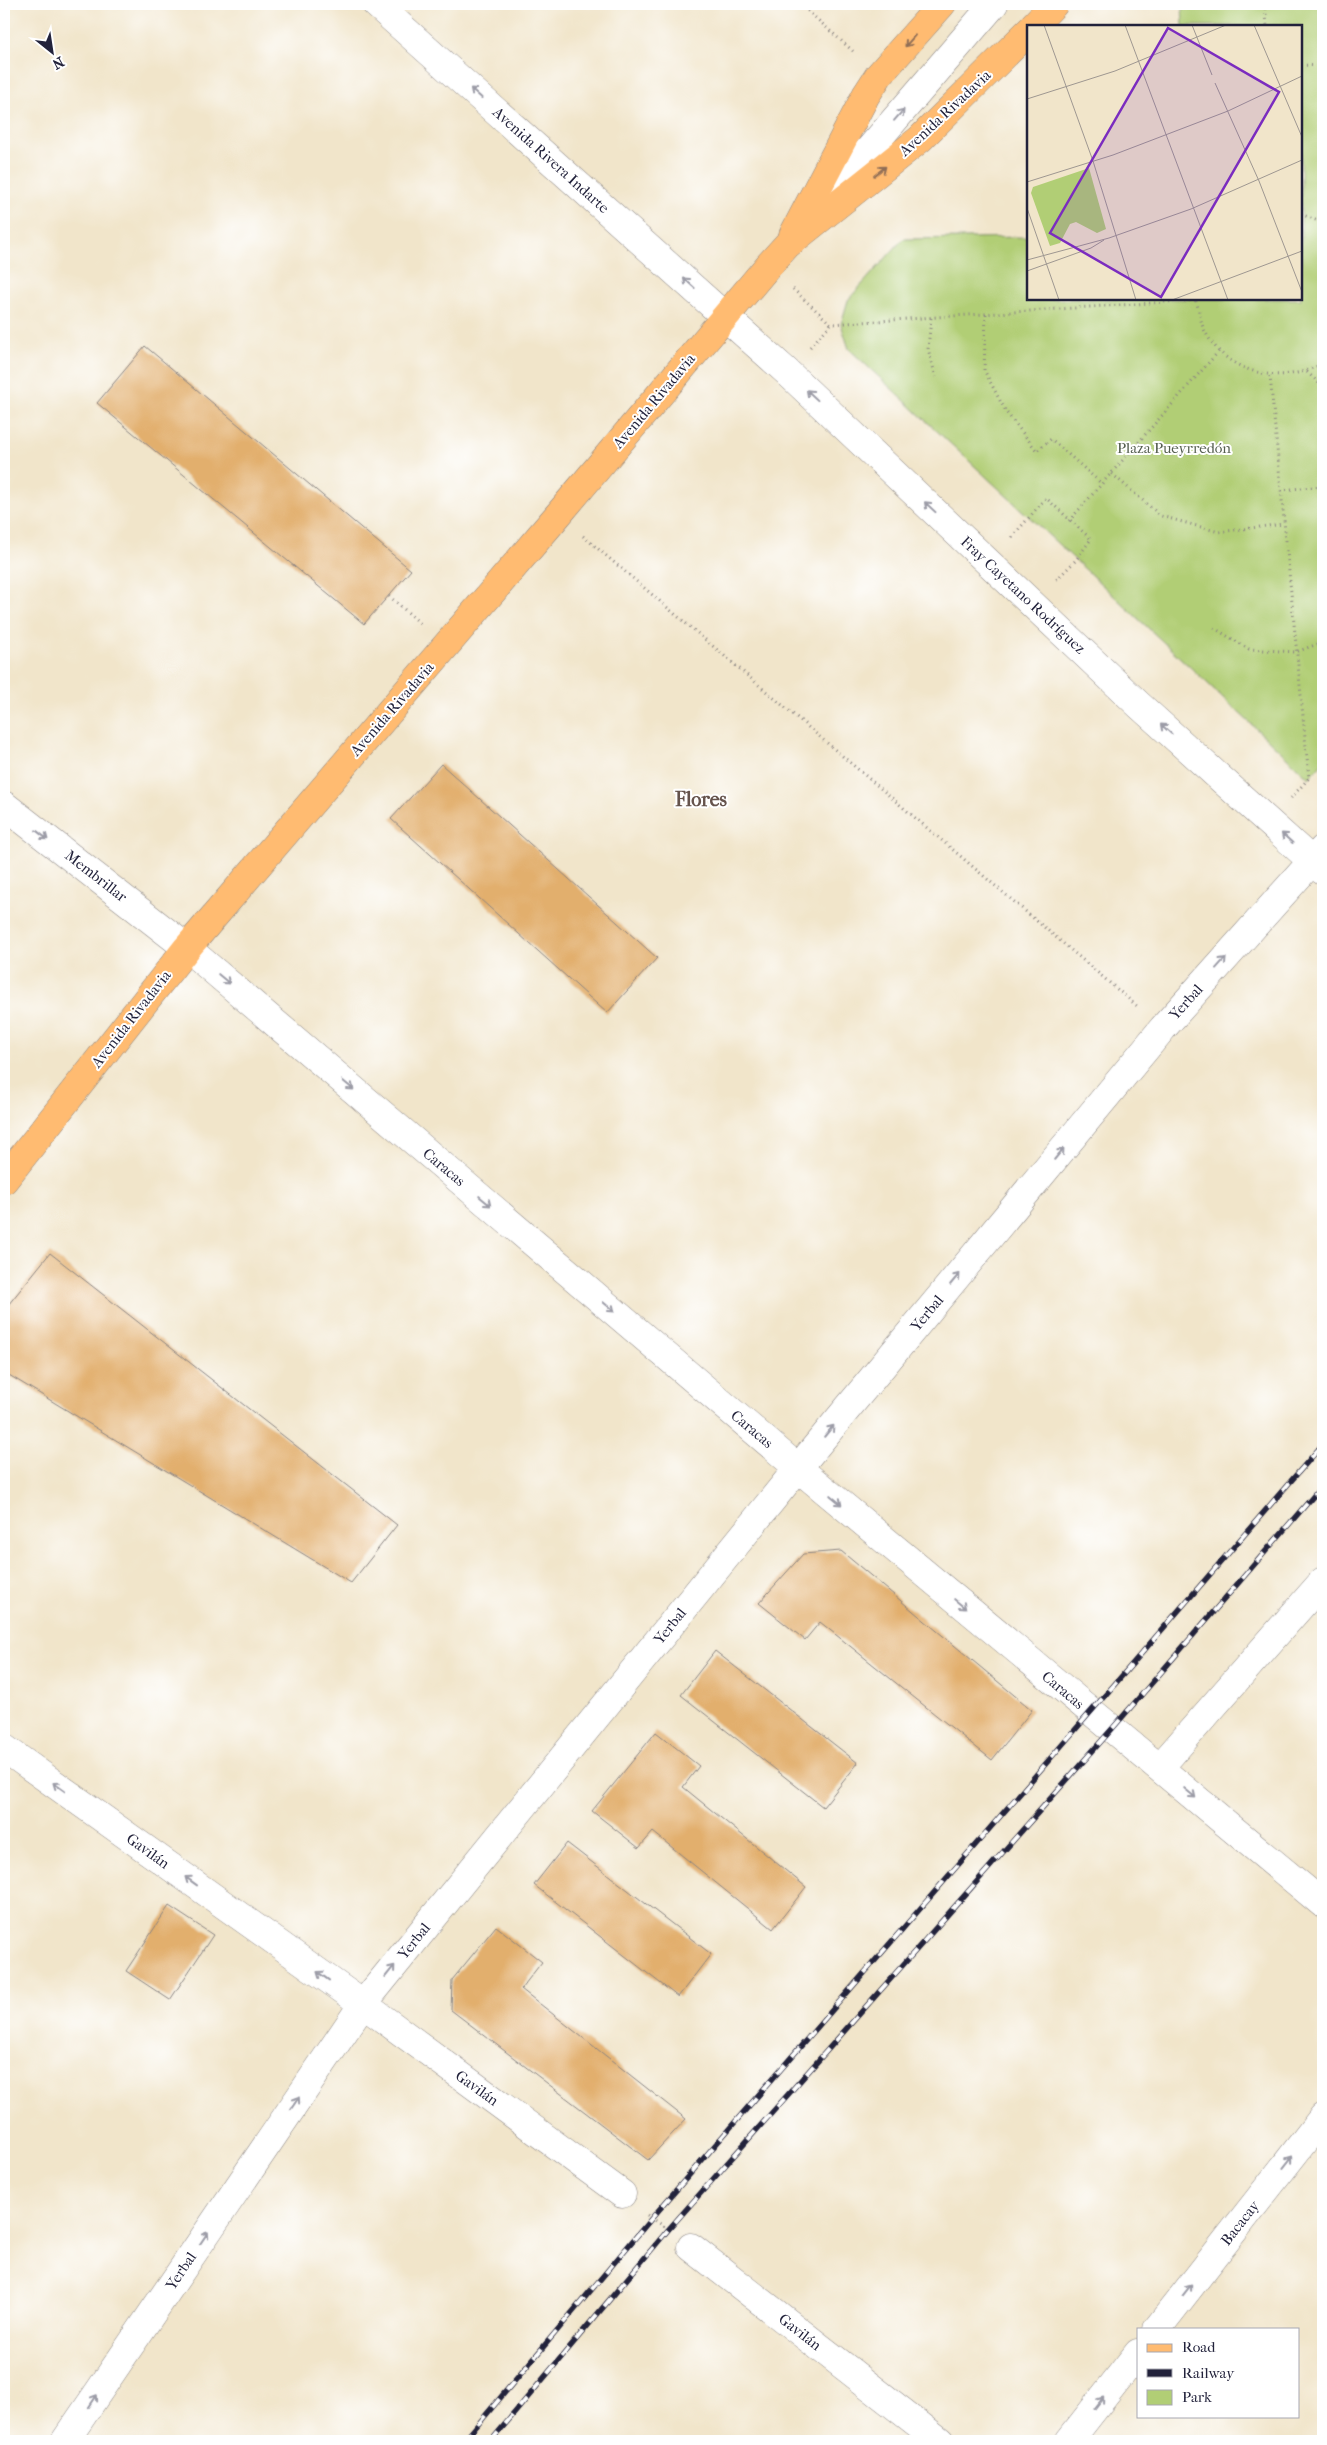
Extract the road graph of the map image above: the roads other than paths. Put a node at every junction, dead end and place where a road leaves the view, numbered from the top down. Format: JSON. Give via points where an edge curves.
{"nodes":[{"id":1,"x":376,"y":4,"type":"edge"},
{"id":2,"x":942,"y":4,"type":"edge"},
{"id":3,"x":994,"y":4,"type":"edge"},
{"id":4,"x":1054,"y":4,"type":"edge"},
{"id":5,"x":1034,"y":25,"type":"edge"},
{"id":6,"x":1027,"y":33,"type":"edge"},
{"id":7,"x":787,"y":245,"type":"junction"},
{"id":8,"x":725,"y":316,"type":"junction"},
{"id":9,"x":4,"y":805,"type":"edge"},
{"id":10,"x":1320,"y":860,"type":"edge"},
{"id":11,"x":187,"y":948,"type":"junction"},
{"id":12,"x":4,"y":1180,"type":"edge"},
{"id":13,"x":798,"y":1468,"type":"junction"},
{"id":14,"x":1323,"y":1581,"type":"edge"},
{"id":15,"x":4,"y":1748,"type":"edge"},
{"id":16,"x":1160,"y":1767,"type":"junction"},
{"id":17,"x":1323,"y":1904,"type":"edge"},
{"id":18,"x":363,"y":2004,"type":"junction"},
{"id":19,"x":1323,"y":2117,"type":"edge"},
{"id":20,"x":622,"y":2194,"type":"road end"},
{"id":21,"x":691,"y":2247,"type":"road end"},
{"id":22,"x":1158,"y":2328,"type":"edge"},
{"id":23,"x":1137,"y":2354,"type":"edge"},
{"id":24,"x":65,"y":2441,"type":"edge"},
{"id":25,"x":940,"y":2441,"type":"edge"},
{"id":26,"x":1069,"y":2441,"type":"edge"}],
"edges":[{"from":8,"to":1,"type":"street","name":"Avenida Rivera Indarte","one_way":true},
{"from":2,"to":7,"type":"main road","name":"Avenida Rivadavia","one_way":true,"via":[[866,94]]},
{"from":7,"to":3,"type":"street","one_way":true},
{"from":4,"to":5,"type":"main road"},
{"from":7,"to":6,"type":"main road","name":"Avenida Rivadavia","one_way":true,"via":[[920,139]]},
{"from":7,"to":8,"type":"main road","name":"Avenida Rivadavia"},
{"from":10,"to":8,"type":"street","name":"Fray Cayetano Rodríguez","one_way":true,"via":[[1269,822],[1139,705]]},
{"from":8,"to":11,"type":"main road","name":"Avenida Rivadavia"},
{"from":9,"to":11,"type":"street","name":"Membrillar","one_way":true},
{"from":13,"to":10,"type":"street","name":"Yerbal","one_way":true,"via":[[1163,1028]]},
{"from":11,"to":12,"type":"main road","name":"Avenida Rivadavia"},
{"from":11,"to":13,"type":"street","name":"Caracas","one_way":true},
{"from":13,"to":16,"type":"street","name":"Caracas","one_way":true,"via":[[1090,1713]]},
{"from":18,"to":13,"type":"street","name":"Yerbal","one_way":true},
{"from":14,"to":16,"type":"street"},
{"from":18,"to":15,"type":"street","name":"Gavilán","one_way":true},
{"from":16,"to":17,"type":"street","name":"Caracas","one_way":true},
{"from":18,"to":20,"type":"street","name":"Gavilán"},
{"from":24,"to":18,"type":"street","name":"Yerbal","one_way":true},
{"from":22,"to":19,"type":"street","name":"Bacacay","one_way":true},
{"from":21,"to":25,"type":"street","name":"Gavilán"},
{"from":26,"to":23,"type":"street","one_way":true}]}
